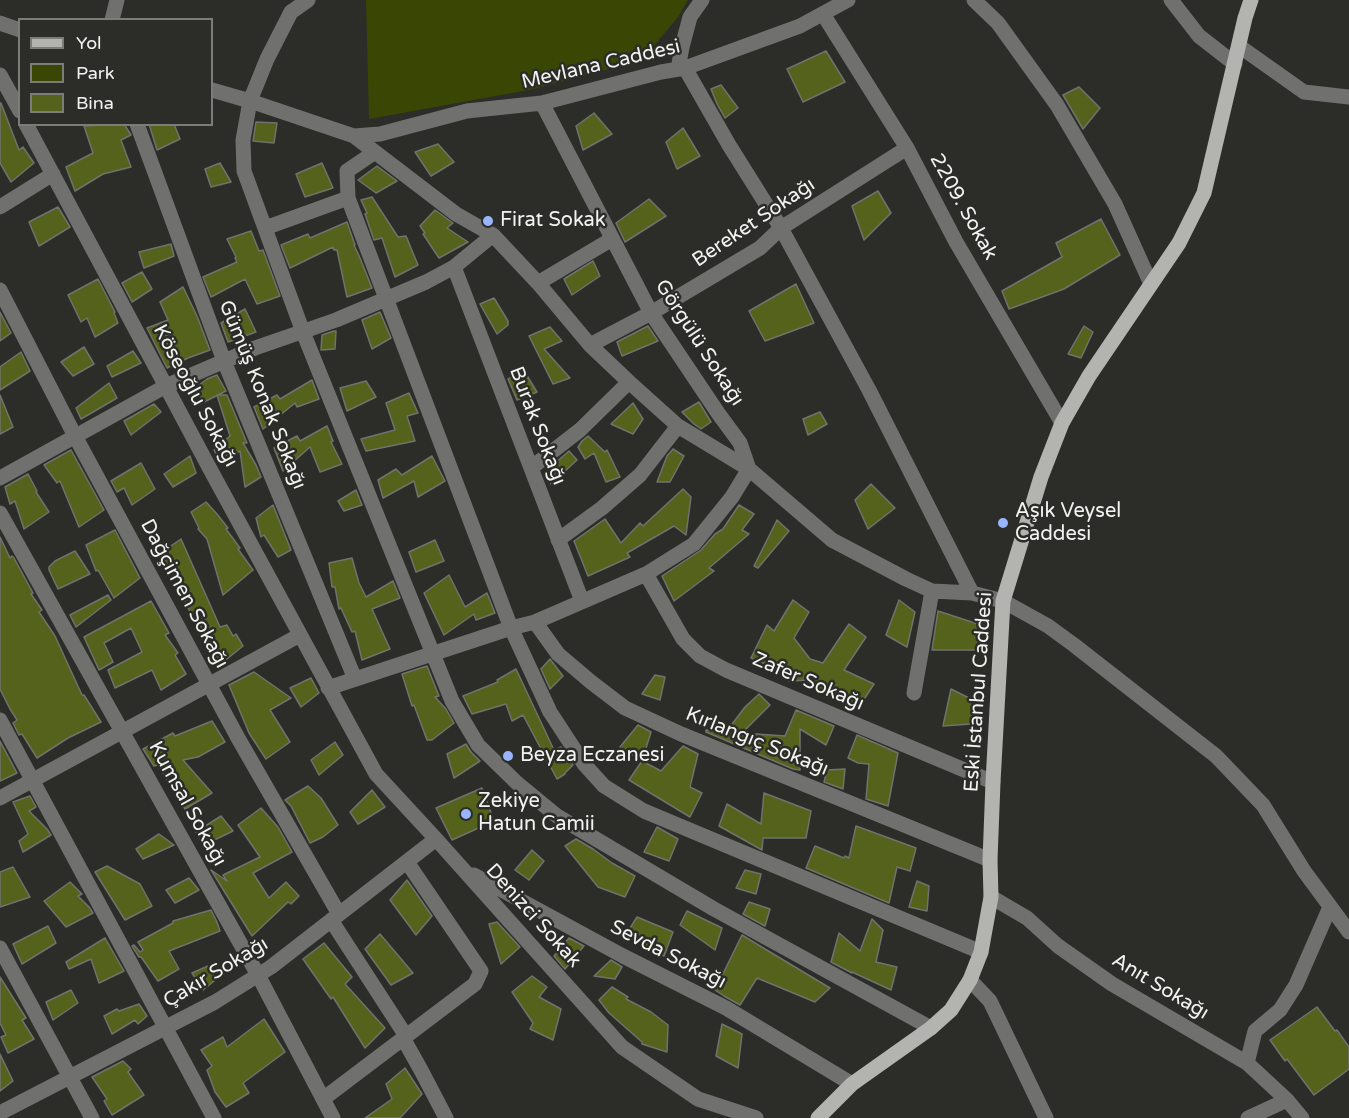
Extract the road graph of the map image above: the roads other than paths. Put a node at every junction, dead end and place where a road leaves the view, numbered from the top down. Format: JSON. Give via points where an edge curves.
{"nodes":[{"id":1,"x":117,"y":0,"type":"edge"},
{"id":2,"x":308,"y":0,"type":"edge"},
{"id":3,"x":702,"y":0,"type":"edge"},
{"id":4,"x":848,"y":0,"type":"edge"},
{"id":5,"x":974,"y":0,"type":"edge"},
{"id":6,"x":1171,"y":0,"type":"edge"},
{"id":7,"x":1251,"y":0,"type":"edge"},
{"id":8,"x":823,"y":14,"type":"junction"},
{"id":9,"x":112,"y":18,"type":"edge"},
{"id":10,"x":0,"y":23,"type":"edge"},
{"id":11,"x":18,"y":29,"type":"edge"},
{"id":12,"x":1239,"y":46,"type":"junction"},
{"id":13,"x":1235,"y":64,"type":"junction"},
{"id":14,"x":682,"y":69,"type":"junction"},
{"id":15,"x":0,"y":75,"type":"edge"},
{"id":16,"x":213,"y":90,"type":"edge"},
{"id":17,"x":1349,"y":97,"type":"edge"},
{"id":18,"x":250,"y":101,"type":"junction"},
{"id":19,"x":542,"y":103,"type":"junction"},
{"id":20,"x":18,"y":107,"type":"edge"},
{"id":21,"x":29,"y":126,"type":"edge"},
{"id":22,"x":138,"y":126,"type":"edge"},
{"id":23,"x":354,"y":136,"type":"junction"},
{"id":24,"x":907,"y":148,"type":"junction"},
{"id":25,"x":375,"y":152,"type":"junction"},
{"id":26,"x":53,"y":174,"type":"junction"},
{"id":27,"x":348,"y":198,"type":"junction"},
{"id":28,"x":0,"y":207,"type":"edge"},
{"id":29,"x":265,"y":228,"type":"junction"},
{"id":30,"x":781,"y":228,"type":"junction"},
{"id":31,"x":493,"y":235,"type":"junction"},
{"id":32,"x":612,"y":239,"type":"junction"},
{"id":33,"x":454,"y":267,"type":"junction"},
{"id":34,"x":538,"y":283,"type":"junction"},
{"id":35,"x":1151,"y":284,"type":"junction"},
{"id":36,"x":0,"y":290,"type":"edge"},
{"id":37,"x":385,"y":299,"type":"junction"},
{"id":38,"x":651,"y":313,"type":"junction"},
{"id":39,"x":303,"y":332,"type":"junction"},
{"id":40,"x":590,"y":345,"type":"junction"},
{"id":41,"x":224,"y":361,"type":"junction"},
{"id":42,"x":628,"y":382,"type":"junction"},
{"id":43,"x":166,"y":386,"type":"junction"},
{"id":44,"x":1062,"y":423,"type":"junction"},
{"id":45,"x":678,"y":426,"type":"junction"},
{"id":46,"x":75,"y":436,"type":"junction"},
{"id":47,"x":531,"y":468,"type":"junction"},
{"id":48,"x":750,"y":469,"type":"junction"},
{"id":49,"x":0,"y":478,"type":"edge"},
{"id":50,"x":0,"y":513,"type":"edge"},
{"id":51,"x":558,"y":540,"type":"junction"},
{"id":52,"x":646,"y":574,"type":"junction"},
{"id":53,"x":932,"y":591,"type":"junction"},
{"id":54,"x":972,"y":592,"type":"junction"},
{"id":55,"x":582,"y":601,"type":"junction"},
{"id":56,"x":1003,"y":602,"type":"junction"},
{"id":57,"x":536,"y":622,"type":"junction"},
{"id":58,"x":511,"y":628,"type":"junction"},
{"id":59,"x":300,"y":635,"type":"junction"},
{"id":60,"x":434,"y":654,"type":"junction"},
{"id":61,"x":355,"y":679,"type":"junction"},
{"id":62,"x":209,"y":685,"type":"junction"},
{"id":63,"x":328,"y":688,"type":"junction"},
{"id":64,"x":914,"y":693,"type":"dead end"},
{"id":65,"x":0,"y":720,"type":"edge"},
{"id":66,"x":122,"y":732,"type":"junction"},
{"id":67,"x":33,"y":781,"type":"junction"},
{"id":68,"x":993,"y":782,"type":"junction"},
{"id":69,"x":0,"y":798,"type":"edge"},
{"id":70,"x":436,"y":839,"type":"junction"},
{"id":71,"x":990,"y":860,"type":"junction"},
{"id":72,"x":407,"y":862,"type":"junction"},
{"id":73,"x":462,"y":868,"type":"junction"},
{"id":74,"x":991,"y":897,"type":"junction"},
{"id":75,"x":1330,"y":907,"type":"junction"},
{"id":76,"x":335,"y":917,"type":"junction"},
{"id":77,"x":1346,"y":922,"type":"edge"},
{"id":78,"x":0,"y":948,"type":"edge"},
{"id":79,"x":981,"y":952,"type":"junction"},
{"id":80,"x":258,"y":975,"type":"junction"},
{"id":81,"x":970,"y":980,"type":"junction"},
{"id":82,"x":166,"y":1028,"type":"junction"},
{"id":83,"x":931,"y":1028,"type":"junction"},
{"id":84,"x":404,"y":1037,"type":"junction"},
{"id":85,"x":1247,"y":1063,"type":"junction"},
{"id":86,"x":70,"y":1077,"type":"junction"},
{"id":87,"x":852,"y":1084,"type":"junction"},
{"id":88,"x":323,"y":1098,"type":"junction"},
{"id":89,"x":1287,"y":1100,"type":"junction"},
{"id":90,"x":0,"y":1113,"type":"edge"},
{"id":91,"x":92,"y":1118,"type":"edge"},
{"id":92,"x":214,"y":1118,"type":"edge"},
{"id":93,"x":333,"y":1118,"type":"edge"},
{"id":94,"x":446,"y":1118,"type":"edge"},
{"id":95,"x":756,"y":1118,"type":"edge"},
{"id":96,"x":818,"y":1118,"type":"edge"},
{"id":97,"x":1046,"y":1118,"type":"edge"},
{"id":98,"x":1248,"y":1118,"type":"edge"},
{"id":99,"x":1302,"y":1118,"type":"edge"}],
"edges":[{"from":1,"to":9,"type":"street"},
{"from":2,"to":18,"type":"street","via":[[291,12]]},
{"from":3,"to":14,"type":"street","via":[[690,17],[682,47]]},
{"from":4,"to":8,"type":"street","name":"Mevlana Caddesi"},
{"from":5,"to":35,"type":"street","via":[[998,23],[1057,105],[1115,204]]},
{"from":6,"to":13,"type":"street","via":[[1198,36]]},
{"from":7,"to":12,"type":"main road","name":"Eski İstanbul Caddesi"},
{"from":8,"to":14,"type":"street","name":"Mevlana Caddesi"},
{"from":8,"to":24,"type":"street","name":"2209. Sokak"},
{"from":10,"to":11,"type":"street"},
{"from":12,"to":13,"type":"main road","name":"Eski İstanbul Caddesi"},
{"from":12,"to":17,"type":"street","via":[[1304,92]]},
{"from":13,"to":35,"type":"main road","name":"Eski İstanbul Caddesi","via":[[1204,193],[1179,243]]},
{"from":14,"to":19,"type":"street","name":"Mevlana Caddesi"},
{"from":14,"to":30,"type":"street"},
{"from":15,"to":20,"type":"street"},
{"from":16,"to":18,"type":"street"},
{"from":18,"to":23,"type":"street"},
{"from":18,"to":29,"type":"street","via":[[243,140],[244,171]]},
{"from":19,"to":23,"type":"street","name":"Mevlana Caddesi","via":[[467,111],[380,134]]},
{"from":19,"to":32,"type":"street","name":"Görgülü Sokağı"},
{"from":21,"to":26,"type":"street","name":"Köseoğlu Sokağı"},
{"from":22,"to":41,"type":"street","name":"Gümüş Konak Sokağı"},
{"from":23,"to":25,"type":"street"},
{"from":24,"to":30,"type":"street","name":"Bereket Sokağı"},
{"from":24,"to":44,"type":"street","name":"2209. Sokak","via":[[956,242]]},
{"from":25,"to":27,"type":"street","via":[[347,171]]},
{"from":25,"to":31,"type":"street","via":[[456,213]]},
{"from":26,"to":28,"type":"street"},
{"from":26,"to":43,"type":"street","name":"Köseoğlu Sokağı"},
{"from":27,"to":29,"type":"street"},
{"from":27,"to":37,"type":"street"},
{"from":29,"to":39,"type":"street"},
{"from":30,"to":38,"type":"street","name":"Bereket Sokağı","via":[[760,248]]},
{"from":30,"to":54,"type":"street"},
{"from":31,"to":33,"type":"street"},
{"from":31,"to":34,"type":"street"},
{"from":32,"to":34,"type":"street"},
{"from":32,"to":38,"type":"street","name":"Görgülü Sokağı"},
{"from":33,"to":37,"type":"street"},
{"from":33,"to":47,"type":"street","name":"Burak Sokağı"},
{"from":34,"to":40,"type":"street"},
{"from":35,"to":44,"type":"main road","name":"Eski İstanbul Caddesi"},
{"from":36,"to":46,"type":"street","name":"Dağçimen Sokağı"},
{"from":37,"to":39,"type":"street"},
{"from":37,"to":58,"type":"street"},
{"from":38,"to":40,"type":"street","name":"Bereket Sokağı"},
{"from":38,"to":48,"type":"street","name":"Görgülü Sokağı","via":[[740,443]]},
{"from":39,"to":41,"type":"street"},
{"from":39,"to":60,"type":"street"},
{"from":40,"to":42,"type":"street"},
{"from":41,"to":43,"type":"street"},
{"from":41,"to":61,"type":"street","name":"Gümüş Konak Sokağı"},
{"from":42,"to":45,"type":"street"},
{"from":42,"to":47,"type":"street","via":[[580,430]]},
{"from":43,"to":46,"type":"street"},
{"from":43,"to":59,"type":"street","name":"Köseoğlu Sokağı"},
{"from":44,"to":56,"type":"main road","name":"Eski İstanbul Caddesi","via":[[1041,477]]},
{"from":45,"to":48,"type":"street"},
{"from":45,"to":51,"type":"street","via":[[640,475]]},
{"from":46,"to":49,"type":"street"},
{"from":46,"to":62,"type":"street","name":"Dağçimen Sokağı"},
{"from":47,"to":51,"type":"street","name":"Burak Sokağı"},
{"from":48,"to":52,"type":"street","via":[[694,544]]},
{"from":48,"to":53,"type":"street","via":[[832,540]]},
{"from":50,"to":66,"type":"street","name":"Kumsal Sokağı"},
{"from":51,"to":55,"type":"street","name":"Burak Sokağı"},
{"from":52,"to":55,"type":"street"},
{"from":52,"to":68,"type":"street","name":"Zafer Sokağı","via":[[683,639],[700,656]]},
{"from":53,"to":54,"type":"street"},
{"from":53,"to":64,"type":"street"},
{"from":54,"to":56,"type":"street"},
{"from":55,"to":57,"type":"street"},
{"from":56,"to":68,"type":"main road","name":"Eski İstanbul Caddesi"},
{"from":56,"to":75,"type":"street","via":[[1065,639],[1216,756],[1263,805]]},
{"from":57,"to":58,"type":"street"},
{"from":57,"to":71,"type":"street","name":"Kırlangıç Sokağı","via":[[558,654],[625,708]]},
{"from":58,"to":60,"type":"street"},
{"from":58,"to":79,"type":"street","via":[[550,712],[584,764],[604,786],[644,811]]},
{"from":59,"to":62,"type":"street"},
{"from":59,"to":63,"type":"street","name":"Köseoğlu Sokağı"},
{"from":60,"to":61,"type":"street"},
{"from":60,"to":83,"type":"street","via":[[452,701],[478,745],[557,816],[714,909]]},
{"from":61,"to":63,"type":"street"},
{"from":62,"to":66,"type":"street"},
{"from":62,"to":76,"type":"street","name":"Dağçimen Sokağı"},
{"from":63,"to":70,"type":"street","name":"Denizci Sokak","via":[[376,774]]},
{"from":65,"to":67,"type":"street"},
{"from":66,"to":67,"type":"street"},
{"from":66,"to":80,"type":"street","name":"Kumsal Sokağı"},
{"from":67,"to":69,"type":"street"},
{"from":67,"to":82,"type":"street"},
{"from":68,"to":71,"type":"main road","name":"Eski İstanbul Caddesi"},
{"from":70,"to":72,"type":"street","name":"Çakır Sokağı"},
{"from":70,"to":73,"type":"street","name":"Denizci Sokak"},
{"from":71,"to":74,"type":"main road","name":"Eski İstanbul Caddesi"},
{"from":72,"to":76,"type":"street","name":"Çakır Sokağı"},
{"from":72,"to":84,"type":"street","via":[[481,970],[475,984]]},
{"from":73,"to":87,"type":"street","name":"Sevda Sokağı","via":[[726,1008]]},
{"from":73,"to":95,"type":"street","name":"Denizci Sokak","via":[[622,1047],[698,1099]]},
{"from":74,"to":79,"type":"main road","name":"Eski İstanbul Caddesi"},
{"from":74,"to":85,"type":"street","name":"Anıt Sokağı","via":[[1028,918],[1058,946],[1112,984]]},
{"from":75,"to":77,"type":"street"},
{"from":75,"to":85,"type":"street","via":[[1296,985],[1280,1010],[1255,1031]]},
{"from":76,"to":80,"type":"street","name":"Çakır Sokağı"},
{"from":76,"to":84,"type":"street","name":"Dağçimen Sokağı"},
{"from":78,"to":86,"type":"street"},
{"from":79,"to":81,"type":"main road","name":"Eski İstanbul Caddesi"},
{"from":80,"to":82,"type":"street","name":"Çakır Sokağı"},
{"from":80,"to":88,"type":"street","name":"Kumsal Sokağı"},
{"from":81,"to":83,"type":"main road","name":"Eski İstanbul Caddesi","via":[[951,1010]]},
{"from":81,"to":97,"type":"street","via":[[990,1001]]},
{"from":82,"to":86,"type":"street","name":"Çakır Sokağı"},
{"from":82,"to":92,"type":"street"},
{"from":83,"to":87,"type":"main road","name":"Eski İstanbul Caddesi"},
{"from":84,"to":88,"type":"street"},
{"from":84,"to":94,"type":"street","name":"Dağçimen Sokağı"},
{"from":85,"to":89,"type":"street","name":"Anıt Sokağı"},
{"from":86,"to":90,"type":"street","name":"Çakır Sokağı"},
{"from":86,"to":91,"type":"street"},
{"from":87,"to":96,"type":"main road","name":"Eski İstanbul Caddesi"},
{"from":88,"to":93,"type":"street","name":"Kumsal Sokağı"},
{"from":89,"to":98,"type":"street"},
{"from":89,"to":99,"type":"street","name":"Anıt Sokağı"}]}
